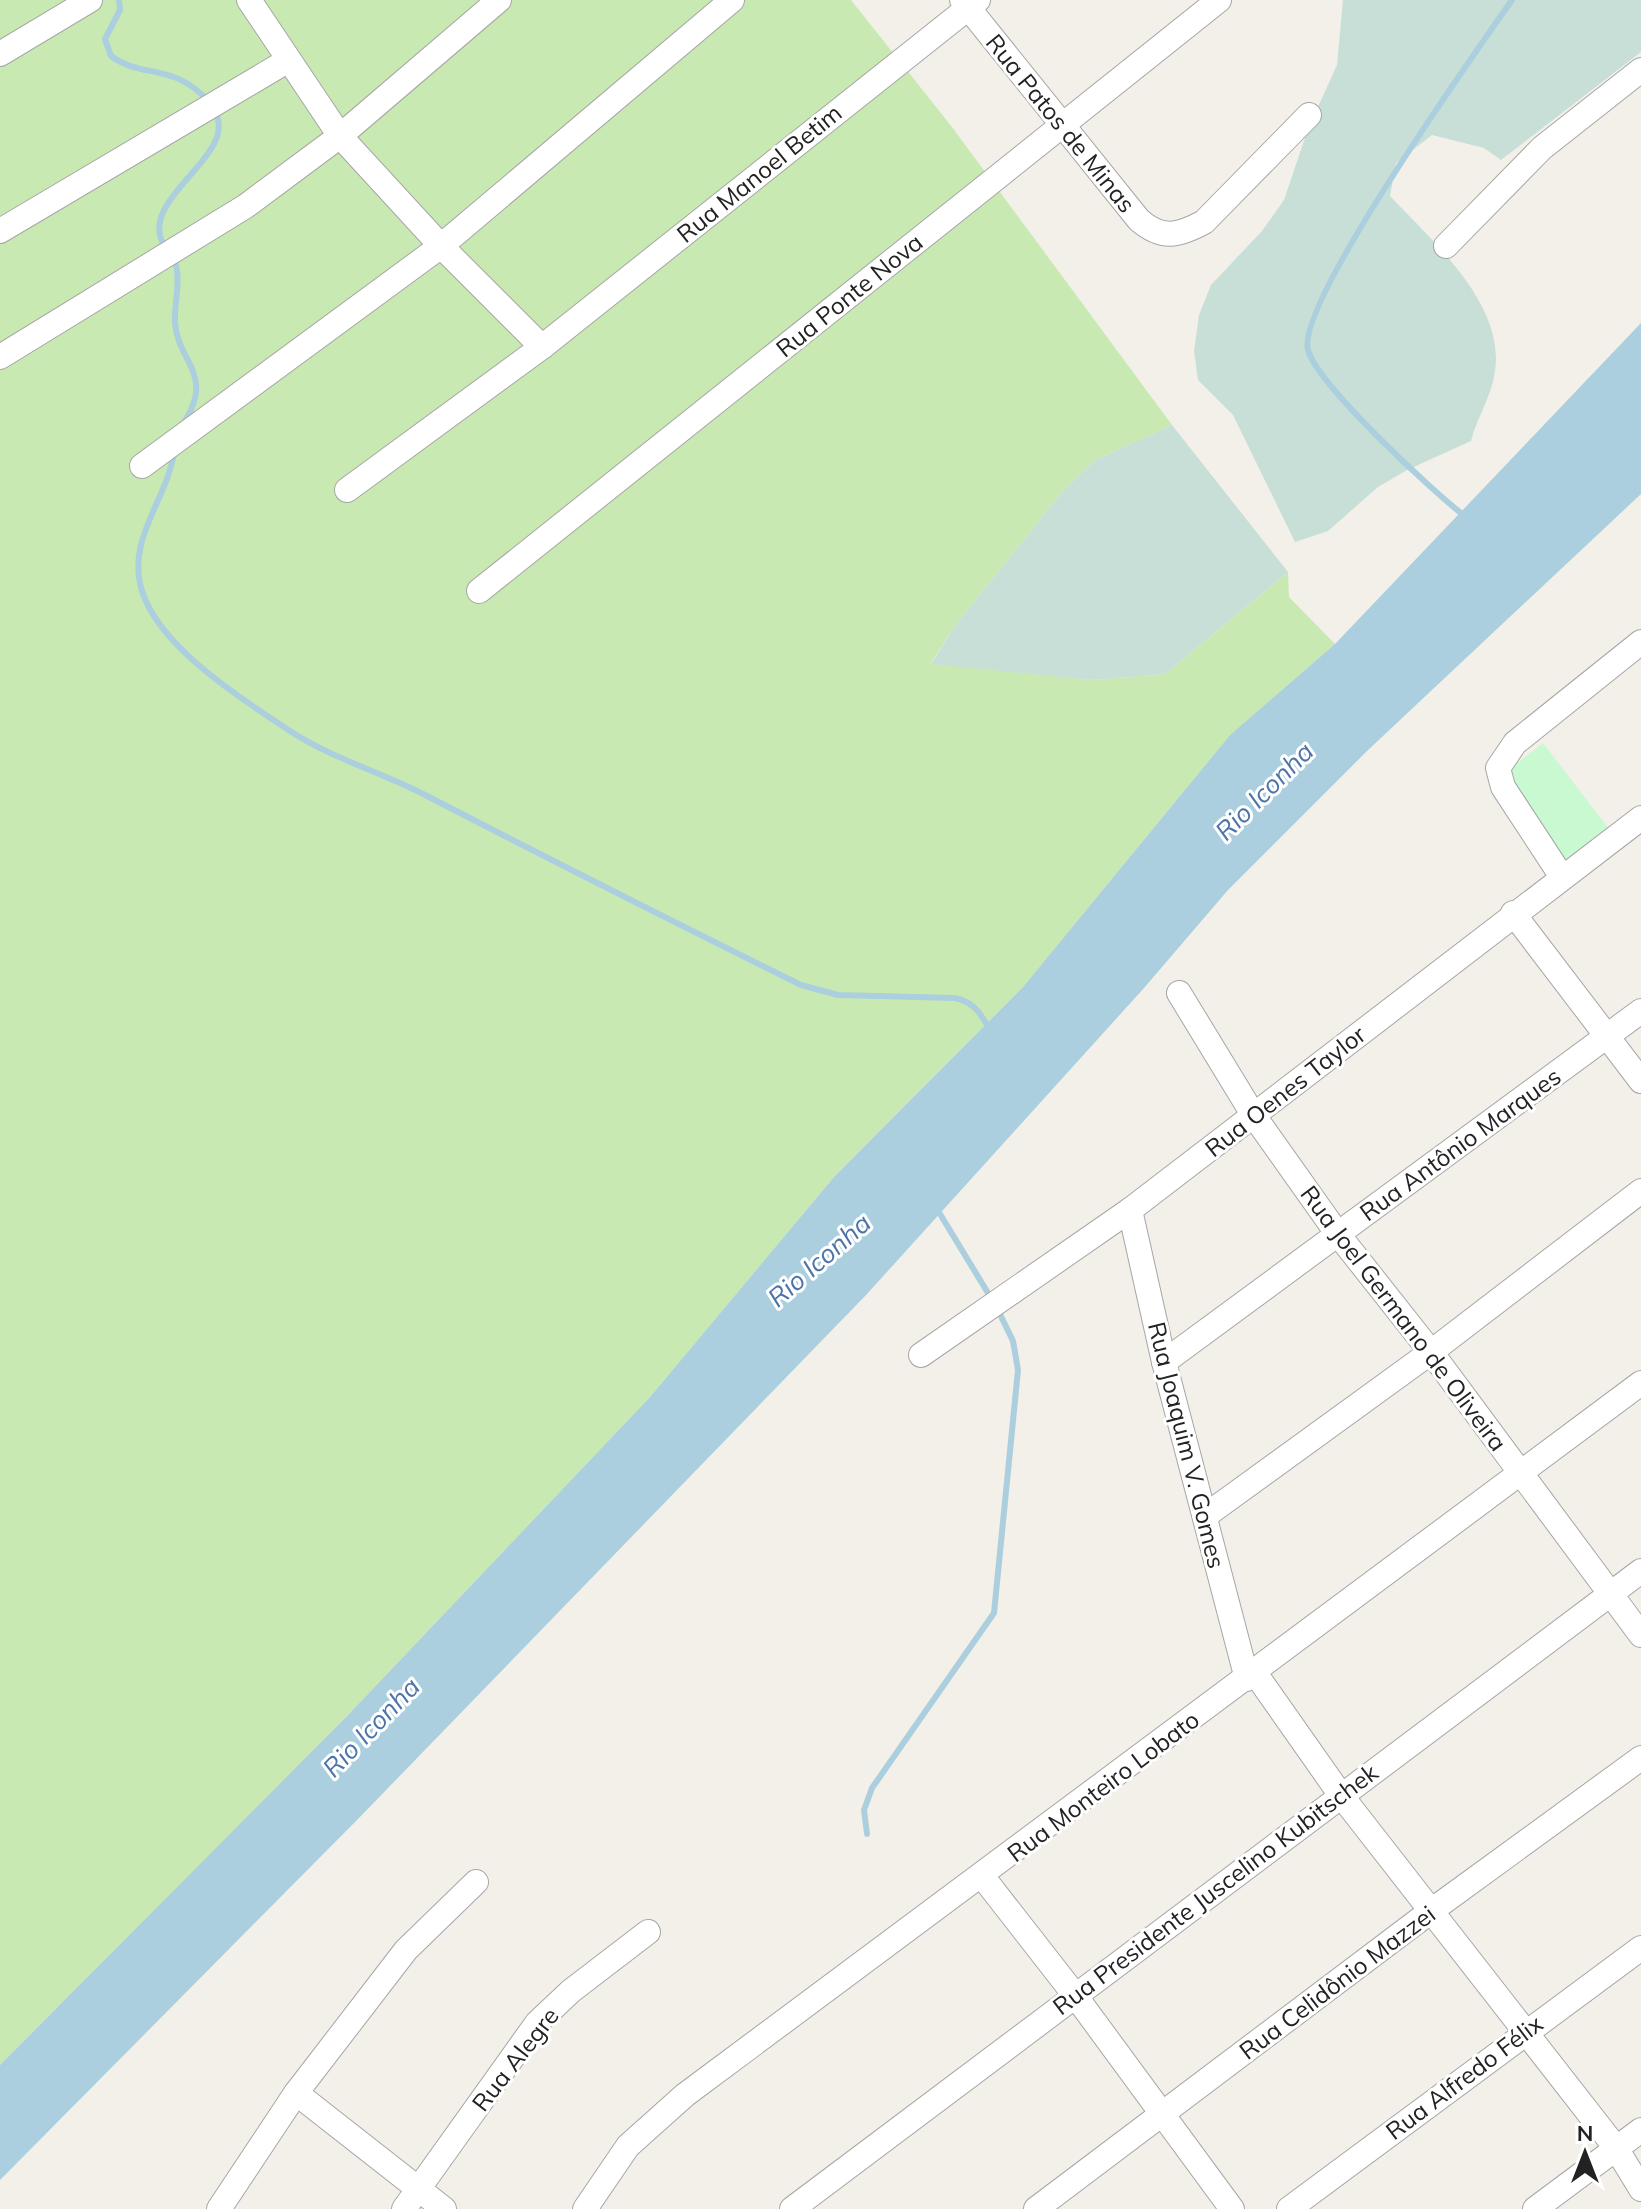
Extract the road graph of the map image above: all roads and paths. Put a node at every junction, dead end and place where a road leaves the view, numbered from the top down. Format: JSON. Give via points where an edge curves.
{"nodes":[{"id":1,"x":90,"y":0,"type":"edge"},
{"id":2,"x":249,"y":0,"type":"edge"},
{"id":3,"x":499,"y":0,"type":"edge"},
{"id":4,"x":732,"y":0,"type":"edge"},
{"id":5,"x":1219,"y":0,"type":"edge"},
{"id":6,"x":969,"y":2,"type":"edge"},
{"id":7,"x":0,"y":54,"type":"edge"},
{"id":8,"x":287,"y":61,"type":"junction"},
{"id":9,"x":1641,"y":70,"type":"edge"},
{"id":10,"x":1309,"y":115,"type":"dead end"},
{"id":11,"x":1061,"y":125,"type":"junction"},
{"id":12,"x":340,"y":136,"type":"junction"},
{"id":13,"x":0,"y":231,"type":"edge"},
{"id":14,"x":441,"y":246,"type":"junction"},
{"id":15,"x":1446,"y":246,"type":"dead end"},
{"id":16,"x":542,"y":347,"type":"junction"},
{"id":17,"x":0,"y":357,"type":"edge"},
{"id":18,"x":142,"y":466,"type":"dead end"},
{"id":19,"x":347,"y":490,"type":"dead end"},
{"id":20,"x":479,"y":591,"type":"dead end"},
{"id":21,"x":1641,"y":642,"type":"edge"},
{"id":22,"x":1641,"y":818,"type":"edge"},
{"id":23,"x":1562,"y":877,"type":"junction"},
{"id":24,"x":1513,"y":913,"type":"junction"},
{"id":25,"x":1179,"y":993,"type":"dead end"},
{"id":26,"x":1641,"y":1011,"type":"edge"},
{"id":27,"x":1606,"y":1037,"type":"junction"},
{"id":28,"x":1641,"y":1081,"type":"edge"},
{"id":29,"x":1254,"y":1116,"type":"junction"},
{"id":30,"x":1641,"y":1191,"type":"edge"},
{"id":31,"x":1130,"y":1210,"type":"junction"},
{"id":32,"x":1337,"y":1233,"type":"junction"},
{"id":33,"x":1431,"y":1352,"type":"junction"},
{"id":34,"x":921,"y":1355,"type":"dead end"},
{"id":35,"x":1164,"y":1362,"type":"junction"},
{"id":36,"x":1641,"y":1383,"type":"edge"},
{"id":37,"x":1521,"y":1475,"type":"junction"},
{"id":38,"x":1205,"y":1516,"type":"junction"},
{"id":39,"x":1641,"y":1571,"type":"edge"},
{"id":40,"x":1609,"y":1595,"type":"junction"},
{"id":41,"x":1641,"y":1635,"type":"edge"},
{"id":42,"x":1251,"y":1676,"type":"junction"},
{"id":43,"x":1641,"y":1758,"type":"edge"},
{"id":44,"x":1340,"y":1794,"type":"junction"},
{"id":45,"x":982,"y":1876,"type":"junction"},
{"id":46,"x":476,"y":1882,"type":"dead end"},
{"id":47,"x":1431,"y":1911,"type":"junction"},
{"id":48,"x":648,"y":1932,"type":"dead end"},
{"id":49,"x":1641,"y":1948,"type":"edge"},
{"id":50,"x":1074,"y":1994,"type":"junction"},
{"id":51,"x":1525,"y":2032,"type":"junction"},
{"id":52,"x":296,"y":2093,"type":"junction"},
{"id":53,"x":1161,"y":2114,"type":"junction"},
{"id":54,"x":1641,"y":2130,"type":"edge"},
{"id":55,"x":1616,"y":2148,"type":"junction"},
{"id":56,"x":420,"y":2187,"type":"junction"},
{"id":57,"x":1641,"y":2189,"type":"edge"},
{"id":58,"x":219,"y":2209,"type":"edge"},
{"id":59,"x":404,"y":2209,"type":"edge"},
{"id":60,"x":444,"y":2209,"type":"edge"},
{"id":61,"x":585,"y":2209,"type":"edge"},
{"id":62,"x":792,"y":2209,"type":"edge"},
{"id":63,"x":1036,"y":2209,"type":"edge"},
{"id":64,"x":1232,"y":2209,"type":"edge"},
{"id":65,"x":1289,"y":2209,"type":"edge"},
{"id":66,"x":1535,"y":2209,"type":"edge"}],
"edges":[{"from":1,"to":7,"type":"street"},
{"from":2,"to":8,"type":"street"},
{"from":3,"to":12,"type":"street"},
{"from":4,"to":14,"type":"street"},
{"from":5,"to":11,"type":"street","name":"Rua Ponte Nova"},
{"from":6,"to":11,"type":"street","name":"Rua Patos de Minas"},
{"from":6,"to":16,"type":"street","name":"Rua Manoel Betim"},
{"from":8,"to":12,"type":"street"},
{"from":8,"to":13,"type":"street"},
{"from":9,"to":15,"type":"street","via":[[1542,148]]},
{"from":10,"to":11,"type":"street","name":"Rua Patos de Minas","via":[[1204,222],[1168,236],[1139,220]]},
{"from":11,"to":20,"type":"street","name":"Rua Ponte Nova"},
{"from":12,"to":14,"type":"street"},
{"from":12,"to":17,"type":"street","via":[[246,206]]},
{"from":14,"to":16,"type":"street"},
{"from":14,"to":18,"type":"street"},
{"from":16,"to":19,"type":"street","name":"Rua Manoel Betim"},
{"from":21,"to":23,"type":"street","via":[[1515,743],[1498,768],[1503,787]]},
{"from":22,"to":23,"type":"street","name":"Rua Oenes Taylor"},
{"from":23,"to":24,"type":"street","name":"Rua Oenes Taylor"},
{"from":24,"to":27,"type":"street"},
{"from":24,"to":29,"type":"street","name":"Rua Oenes Taylor"},
{"from":25,"to":29,"type":"street","name":"Rua Joel Germano de Oliveira"},
{"from":26,"to":27,"type":"street","name":"Rua Antônio Marques"},
{"from":27,"to":28,"type":"street"},
{"from":27,"to":32,"type":"street","name":"Rua Antônio Marques"},
{"from":29,"to":31,"type":"street","name":"Rua Oenes Taylor"},
{"from":29,"to":32,"type":"street","name":"Rua Joel Germano de Oliveira"},
{"from":30,"to":33,"type":"street"},
{"from":31,"to":34,"type":"street","name":"Rua Oenes Taylor"},
{"from":31,"to":35,"type":"street","name":"Rua Joaquim V. Gomes"},
{"from":32,"to":33,"type":"street","name":"Rua Joel Germano de Oliveira"},
{"from":32,"to":35,"type":"street","name":"Rua Antônio Marques"},
{"from":33,"to":37,"type":"street","name":"Rua Joel Germano de Oliveira"},
{"from":33,"to":38,"type":"street"},
{"from":35,"to":38,"type":"street","name":"Rua Joaquim V. Gomes"},
{"from":36,"to":37,"type":"street","name":"Rua Monteiro Lobato"},
{"from":37,"to":40,"type":"street","name":"Rua Joel Germano de Oliveira"},
{"from":37,"to":42,"type":"street","name":"Rua Monteiro Lobato"},
{"from":38,"to":42,"type":"street","name":"Rua Joaquim V. Gomes"},
{"from":39,"to":40,"type":"street","name":"Rua Presidente Juscelino Kubitschek"},
{"from":40,"to":41,"type":"street","name":"Rua Joel Germano de Oliveira"},
{"from":40,"to":44,"type":"street","name":"Rua Presidente Juscelino Kubitschek"},
{"from":42,"to":44,"type":"street","name":"Rua Joaquim V. Gomes"},
{"from":42,"to":45,"type":"street","name":"Rua Monteiro Lobato"},
{"from":43,"to":47,"type":"street","name":"Rua Celidônio Mazzei"},
{"from":44,"to":47,"type":"street","name":"Rua Joaquim V. Gomes"},
{"from":44,"to":50,"type":"street","name":"Rua Presidente Juscelino Kubitschek"},
{"from":45,"to":50,"type":"street"},
{"from":45,"to":61,"type":"street","name":"Rua Monteiro Lobato","via":[[675,2103],[628,2146]]},
{"from":46,"to":52,"type":"street","via":[[406,1950]]},
{"from":47,"to":51,"type":"street","name":"Rua Joaquim V. Gomes"},
{"from":47,"to":53,"type":"street","name":"Rua Celidônio Mazzei"},
{"from":48,"to":56,"type":"street","name":"Rua Alegre","via":[[537,2023]]},
{"from":49,"to":51,"type":"street","name":"Rua Alfredo Félix"},
{"from":50,"to":53,"type":"street"},
{"from":50,"to":62,"type":"street","name":"Rua Presidente Juscelino Kubitschek"},
{"from":51,"to":55,"type":"street","name":"Rua Joaquim V. Gomes"},
{"from":51,"to":65,"type":"street","name":"Rua Alfredo Félix"},
{"from":52,"to":56,"type":"street"},
{"from":52,"to":58,"type":"street"},
{"from":53,"to":63,"type":"street","name":"Rua Celidônio Mazzei"},
{"from":53,"to":64,"type":"street"},
{"from":54,"to":55,"type":"street"},
{"from":55,"to":57,"type":"street","name":"Rua Joaquim V. Gomes"},
{"from":55,"to":66,"type":"street"},
{"from":56,"to":59,"type":"street","name":"Rua Alegre"},
{"from":56,"to":60,"type":"street"}]}
